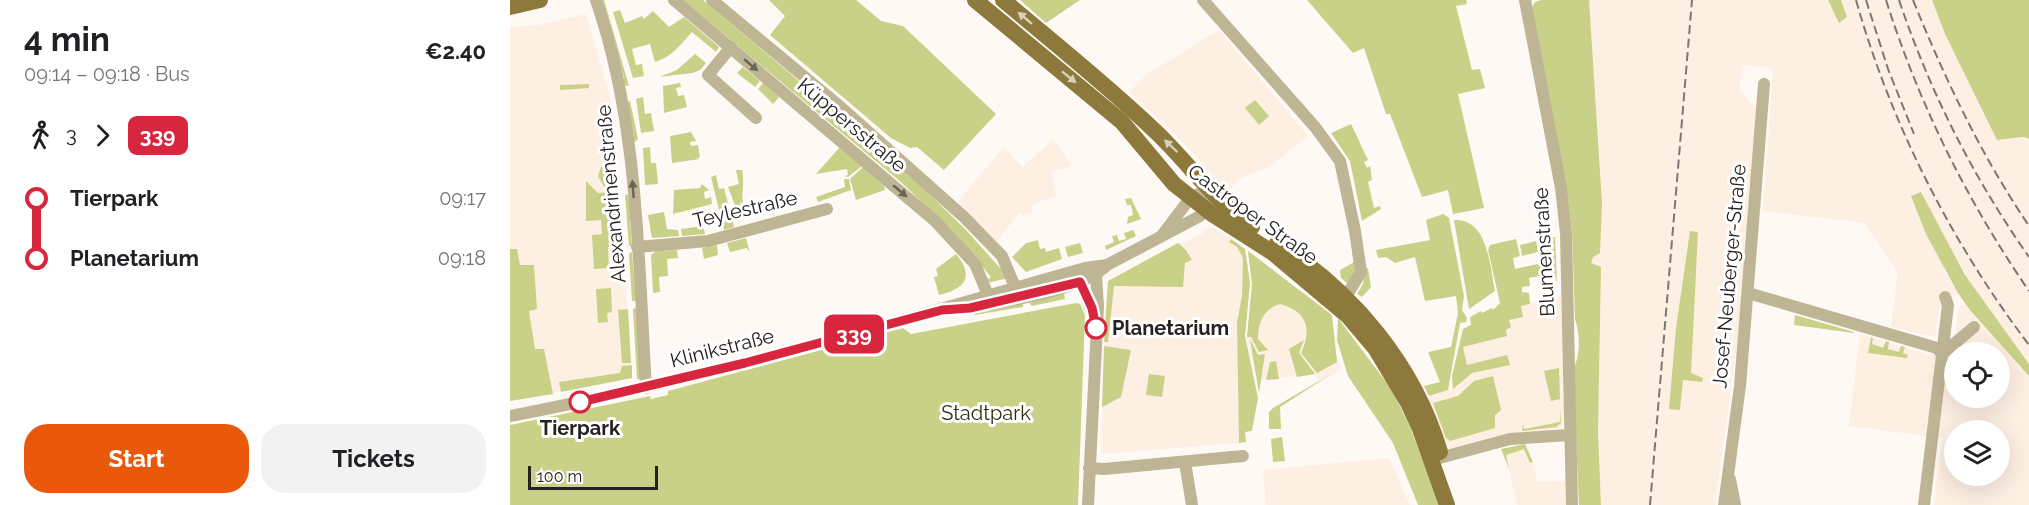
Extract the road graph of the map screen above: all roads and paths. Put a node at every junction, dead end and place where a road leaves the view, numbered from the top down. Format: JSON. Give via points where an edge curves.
{"nodes":[{"id":1,"x":540,"y":0,"type":"edge"},
{"id":2,"x":596,"y":0,"type":"edge"},
{"id":3,"x":674,"y":0,"type":"edge"},
{"id":4,"x":712,"y":0,"type":"edge"},
{"id":5,"x":1003,"y":0,"type":"edge"},
{"id":6,"x":1203,"y":0,"type":"edge"},
{"id":7,"x":1525,"y":0,"type":"edge"},
{"id":8,"x":981,"y":2,"type":"edge"},
{"id":9,"x":510,"y":7,"type":"edge"},
{"id":10,"x":731,"y":47,"type":"junction"},
{"id":11,"x":1764,"y":84,"type":"dead end"},
{"id":12,"x":756,"y":118,"type":"dead end"},
{"id":13,"x":1210,"y":190,"type":"junction"},
{"id":14,"x":1191,"y":197,"type":"junction"},
{"id":15,"x":827,"y":209,"type":"dead end"},
{"id":16,"x":1206,"y":209,"type":"junction"},
{"id":17,"x":1161,"y":237,"type":"junction"},
{"id":18,"x":637,"y":247,"type":"junction"},
{"id":19,"x":1090,"y":270,"type":"junction"},
{"id":20,"x":1080,"y":282,"type":"junction"},
{"id":21,"x":1013,"y":293,"type":"junction"},
{"id":22,"x":1748,"y":293,"type":"junction"},
{"id":23,"x":1945,"y":297,"type":"dead end"},
{"id":24,"x":991,"y":298,"type":"junction"},
{"id":25,"x":1343,"y":303,"type":"junction"},
{"id":26,"x":1096,"y":325,"type":"junction"},
{"id":27,"x":1974,"y":327,"type":"dead end"},
{"id":28,"x":1942,"y":354,"type":"junction"},
{"id":29,"x":646,"y":388,"type":"junction"},
{"id":30,"x":510,"y":416,"type":"edge"},
{"id":31,"x":1569,"y":435,"type":"junction"},
{"id":32,"x":1243,"y":456,"type":"dead end"},
{"id":33,"x":1436,"y":458,"type":"junction"},
{"id":34,"x":1185,"y":462,"type":"junction"},
{"id":35,"x":1089,"y":468,"type":"junction"},
{"id":36,"x":1729,"y":472,"type":"junction"},
{"id":37,"x":1088,"y":505,"type":"edge"},
{"id":38,"x":1192,"y":505,"type":"edge"},
{"id":39,"x":1447,"y":505,"type":"edge"},
{"id":40,"x":1458,"y":505,"type":"edge"},
{"id":41,"x":1572,"y":505,"type":"edge"},
{"id":42,"x":1724,"y":505,"type":"edge"},
{"id":43,"x":1736,"y":505,"type":"edge"},
{"id":44,"x":1924,"y":505,"type":"edge"}],
"edges":[{"from":1,"to":9,"type":"main road"},
{"from":18,"to":2,"type":"street","name":"Alexandrinenstraße","one_way":true,"via":[[623,96]]},
{"from":3,"to":10,"type":"street","name":"Küppersstraße"},
{"from":4,"to":21,"type":"street","name":"Küppersstraße","via":[[964,217],[1002,256]]},
{"from":13,"to":5,"type":"main road","name":"Castroper Straße","one_way":true,"via":[[1144,120]]},
{"from":6,"to":25,"type":"street","via":[[1340,161],[1361,264],[1360,276]]},
{"from":7,"to":31,"type":"street","name":"Blumenstraße","via":[[1566,232]]},
{"from":8,"to":14,"type":"main road","name":"Castroper Straße","one_way":true,"via":[[1122,123],[1174,184]]},
{"from":10,"to":12,"type":"street","via":[[708,75]]},
{"from":10,"to":24,"type":"street","name":"Küppersstraße","one_way":true,"via":[[934,221],[975,264]]},
{"from":11,"to":22,"type":"street","name":"Josef-Neuberger-Straße"},
{"from":13,"to":14,"type":"street"},
{"from":13,"to":16,"type":"street"},
{"from":13,"to":25,"type":"main road","name":"Castroper Straße","via":[[1224,206],[1301,259]]},
{"from":14,"to":16,"type":"main road","name":"Castroper Straße"},
{"from":14,"to":17,"type":"street","name":"Klinikstraße"},
{"from":15,"to":18,"type":"street","name":"Teylestraße","via":[[708,241]]},
{"from":16,"to":17,"type":"street","name":"Klinikstraße"},
{"from":16,"to":25,"type":"main road","name":"Castroper Straße"},
{"from":17,"to":19,"type":"street","name":"Klinikstraße"},
{"from":18,"to":29,"type":"street","name":"Alexandrinenstraße"},
{"from":19,"to":20,"type":"street","name":"Klinikstraße"},
{"from":19,"to":21,"type":"street","name":"Klinikstraße"},
{"from":19,"to":26,"type":"street","via":[[1098,298]]},
{"from":20,"to":21,"type":"street","name":"Klinikstraße"},
{"from":20,"to":26,"type":"street"},
{"from":21,"to":24,"type":"street","name":"Klinikstraße"},
{"from":22,"to":28,"type":"street","via":[[1937,348]]},
{"from":22,"to":36,"type":"street","name":"Josef-Neuberger-Straße"},
{"from":23,"to":28,"type":"street","via":[[1948,304]]},
{"from":24,"to":29,"type":"street","name":"Klinikstraße"},
{"from":25,"to":33,"type":"main road","name":"Castroper Straße","via":[[1385,343],[1421,402]]},
{"from":26,"to":35,"type":"street"},
{"from":27,"to":28,"type":"street"},
{"from":28,"to":44,"type":"street"},
{"from":29,"to":30,"type":"street","name":"Klinikstraße"},
{"from":31,"to":33,"type":"street","via":[[1510,439]]},
{"from":31,"to":41,"type":"street","name":"Blumenstraße"},
{"from":32,"to":34,"type":"street"},
{"from":33,"to":39,"type":"main road","name":"Castroper Straße"},
{"from":33,"to":40,"type":"main road","name":"Castroper Straße"},
{"from":34,"to":35,"type":"street"},
{"from":34,"to":38,"type":"street"},
{"from":35,"to":37,"type":"street"},
{"from":36,"to":42,"type":"street","name":"Josef-Neuberger-Straße"},
{"from":36,"to":43,"type":"street","name":"Josef-Neuberger-Straße"}]}
